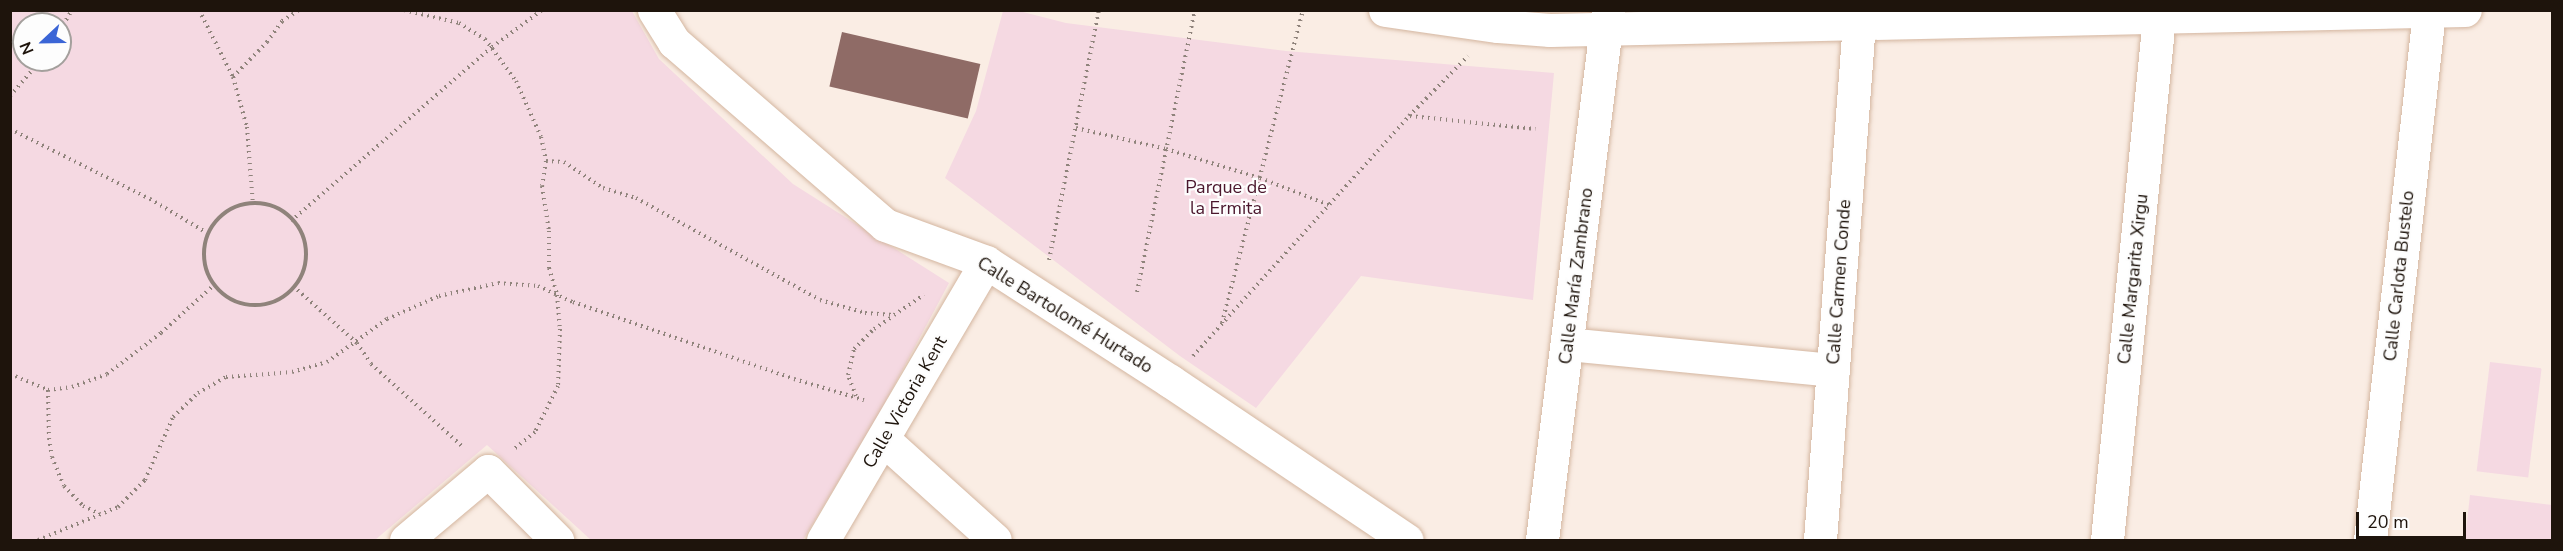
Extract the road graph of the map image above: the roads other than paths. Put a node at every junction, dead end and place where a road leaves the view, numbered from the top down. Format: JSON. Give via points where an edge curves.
{"nodes":[{"id":1,"x":654,"y":10,"type":"edge"},
{"id":2,"x":1385,"y":10,"type":"edge"},
{"id":3,"x":2466,"y":10,"type":"edge"},
{"id":4,"x":2428,"y":12,"type":"junction"},
{"id":5,"x":2159,"y":17,"type":"junction"},
{"id":6,"x":1607,"y":19,"type":"edge"},
{"id":7,"x":1859,"y":22,"type":"junction"},
{"id":8,"x":986,"y":262,"type":"junction"},
{"id":9,"x":1567,"y":344,"type":"junction"},
{"id":10,"x":1833,"y":370,"type":"junction"},
{"id":11,"x":891,"y":427,"type":"junction"},
{"id":12,"x":406,"y":540,"type":"edge"},
{"id":13,"x":557,"y":540,"type":"edge"},
{"id":14,"x":824,"y":540,"type":"edge"},
{"id":15,"x":995,"y":540,"type":"edge"},
{"id":16,"x":1407,"y":540,"type":"edge"},
{"id":17,"x":1542,"y":540,"type":"edge"},
{"id":18,"x":1820,"y":540,"type":"edge"},
{"id":19,"x":2107,"y":540,"type":"edge"},
{"id":20,"x":2370,"y":540,"type":"edge"}],
"edges":[{"from":1,"to":8,"type":"street","name":"Calle Bartolomé Hurtado","via":[[674,42],[885,225]]},
{"from":2,"to":6,"type":"street","via":[[1550,30]]},
{"from":3,"to":4,"type":"street"},
{"from":4,"to":5,"type":"street"},
{"from":4,"to":20,"type":"street","name":"Calle Carlota Bustelo"},
{"from":5,"to":7,"type":"street"},
{"from":5,"to":19,"type":"street","name":"Calle Margarita Xirgu"},
{"from":6,"to":7,"type":"street"},
{"from":6,"to":9,"type":"street","name":"Calle María Zambrano"},
{"from":7,"to":10,"type":"street","name":"Calle Carmen Conde"},
{"from":8,"to":11,"type":"street","name":"Calle Victoria Kent"},
{"from":8,"to":16,"type":"street","name":"Calle Bartolomé Hurtado"},
{"from":9,"to":10,"type":"street"},
{"from":9,"to":17,"type":"street","name":"Calle María Zambrano"},
{"from":10,"to":18,"type":"street","name":"Calle Carmen Conde"},
{"from":11,"to":14,"type":"street","name":"Calle Victoria Kent"},
{"from":11,"to":15,"type":"street"},
{"from":12,"to":13,"type":"street","via":[[488,471]]}]}
